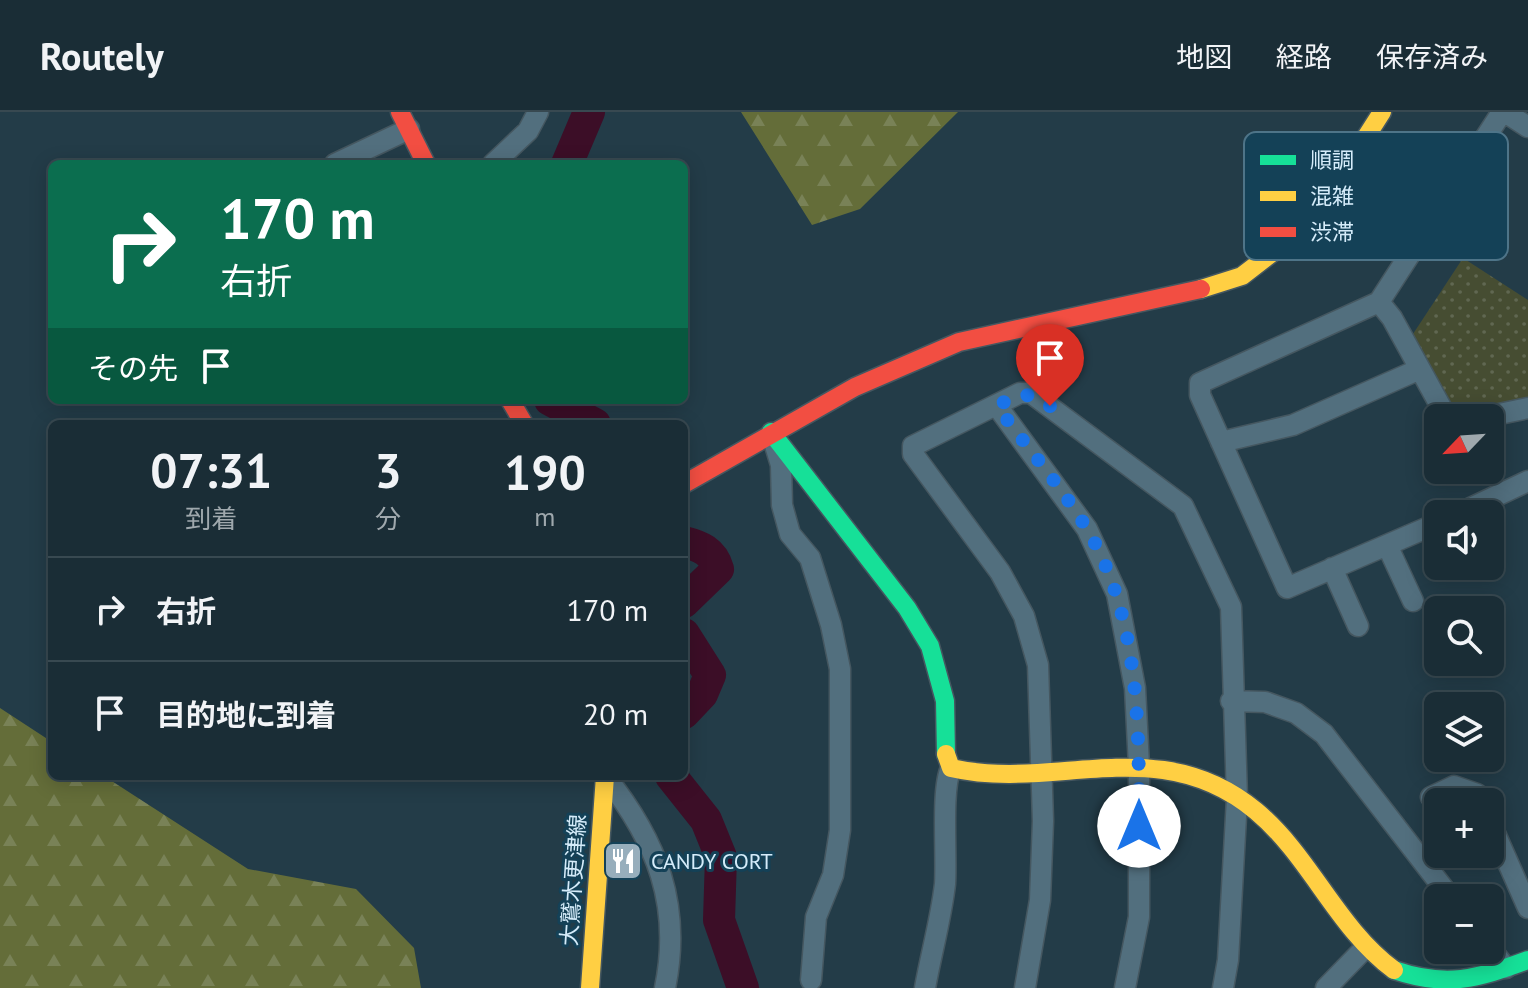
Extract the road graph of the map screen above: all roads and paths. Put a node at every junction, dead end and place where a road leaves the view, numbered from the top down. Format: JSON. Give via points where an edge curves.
{"nodes":[{"id":1,"x":538,"y":112,"type":"edge"},
{"id":2,"x":1382,"y":112,"type":"edge"},
{"id":3,"x":1503,"y":112,"type":"edge"},
{"id":4,"x":405,"y":121,"type":"edge"},
{"id":5,"x":1528,"y":127,"type":"edge"},
{"id":6,"x":1369,"y":132,"type":"edge"},
{"id":7,"x":1490,"y":132,"type":"edge"},
{"id":8,"x":342,"y":160,"type":"edge"},
{"id":9,"x":424,"y":160,"type":"edge"},
{"id":10,"x":497,"y":160,"type":"edge"},
{"id":11,"x":1263,"y":260,"type":"edge"},
{"id":12,"x":1406,"y":260,"type":"edge"},
{"id":13,"x":1379,"y":302,"type":"junction"},
{"id":14,"x":1420,"y":369,"type":"junction"},
{"id":15,"x":1439,"y":404,"type":"edge"},
{"id":16,"x":997,"y":406,"type":"junction"},
{"id":17,"x":1528,"y":408,"type":"edge"},
{"id":18,"x":1504,"y":413,"type":"edge"},
{"id":19,"x":771,"y":432,"type":"junction"},
{"id":20,"x":1221,"y":442,"type":"junction"},
{"id":21,"x":1528,"y":481,"type":"edge"},
{"id":22,"x":688,"y":482,"type":"edge"},
{"id":23,"x":1488,"y":500,"type":"edge"},
{"id":24,"x":1424,"y":529,"type":"edge"},
{"id":25,"x":1387,"y":545,"type":"junction"},
{"id":26,"x":1332,"y":568,"type":"junction"},
{"id":27,"x":1413,"y":601,"type":"dead end"},
{"id":28,"x":1358,"y":626,"type":"dead end"},
{"id":29,"x":1231,"y":701,"type":"junction"},
{"id":30,"x":1139,"y":766,"type":"junction"},
{"id":31,"x":951,"y":768,"type":"junction"},
{"id":32,"x":1043,"y":772,"type":"junction"},
{"id":33,"x":605,"y":780,"type":"edge"},
{"id":34,"x":608,"y":780,"type":"edge"},
{"id":35,"x":1237,"y":798,"type":"junction"},
{"id":36,"x":1504,"y":854,"type":"edge"},
{"id":37,"x":1440,"y":884,"type":"edge"},
{"id":38,"x":1528,"y":908,"type":"edge"},
{"id":39,"x":1363,"y":950,"type":"junction"},
{"id":40,"x":1528,"y":960,"type":"edge"},
{"id":41,"x":1503,"y":964,"type":"edge"},
{"id":42,"x":1506,"y":968,"type":"junction"},
{"id":43,"x":811,"y":980,"type":"dead end"},
{"id":44,"x":590,"y":988,"type":"edge"},
{"id":45,"x":665,"y":988,"type":"edge"},
{"id":46,"x":925,"y":988,"type":"edge"},
{"id":47,"x":1025,"y":988,"type":"edge"},
{"id":48,"x":1125,"y":988,"type":"edge"},
{"id":49,"x":1223,"y":988,"type":"edge"},
{"id":50,"x":1326,"y":988,"type":"edge"}],
"edges":[{"from":1,"to":10,"type":"street","via":[[528,131]]},
{"from":2,"to":6,"type":"street"},
{"from":3,"to":5,"type":"street"},
{"from":3,"to":7,"type":"street"},
{"from":4,"to":8,"type":"street"},
{"from":4,"to":9,"type":"street"},
{"from":11,"to":19,"type":"street","via":[[1242,276],[1200,289],[959,342],[855,387]]},
{"from":12,"to":13,"type":"street"},
{"from":13,"to":14,"type":"street"},
{"from":13,"to":20,"type":"street","via":[[1200,383],[1200,395]]},
{"from":14,"to":15,"type":"street"},
{"from":14,"to":20,"type":"street","via":[[1293,425]]},
{"from":16,"to":29,"type":"street","via":[[1031,393],[1183,506],[1231,607]]},
{"from":16,"to":30,"type":"street","via":[[1087,529],[1117,594],[1135,688]]},
{"from":16,"to":32,"type":"street","via":[[913,446],[913,454],[1000,572],[1024,616],[1038,665]]},
{"from":17,"to":18,"type":"street"},
{"from":19,"to":22,"type":"street"},
{"from":19,"to":31,"type":"street","via":[[907,608],[930,646],[945,701],[944,746]]},
{"from":19,"to":43,"type":"street","via":[[790,534],[810,558],[840,669],[840,830],[833,875],[816,917]]},
{"from":20,"to":26,"type":"street","via":[[1287,588]]},
{"from":21,"to":23,"type":"street"},
{"from":24,"to":25,"type":"street"},
{"from":25,"to":26,"type":"street"},
{"from":25,"to":27,"type":"street"},
{"from":26,"to":28,"type":"street"},
{"from":29,"to":35,"type":"street"},
{"from":29,"to":37,"type":"street","via":[[1265,702],[1296,713],[1324,734]]},
{"from":30,"to":32,"type":"street"},
{"from":30,"to":35,"type":"street","via":[[1207,780]]},
{"from":30,"to":48,"type":"street","via":[[1139,917]]},
{"from":31,"to":32,"type":"street","via":[[977,774]]},
{"from":31,"to":46,"type":"street","via":[[945,781],[944,887]]},
{"from":32,"to":47,"type":"street","via":[[1040,900]]},
{"from":33,"to":44,"type":"street","name":"大鷲木更津線"},
{"from":34,"to":45,"type":"street","via":[[622,798],[666,891],[672,948]]},
{"from":35,"to":39,"type":"street","via":[[1279,833]]},
{"from":35,"to":49,"type":"street"},
{"from":36,"to":38,"type":"street"},
{"from":39,"to":42,"type":"street","via":[[1411,983],[1446,986]]},
{"from":39,"to":50,"type":"street"},
{"from":40,"to":42,"type":"street"},
{"from":41,"to":42,"type":"street"}]}
